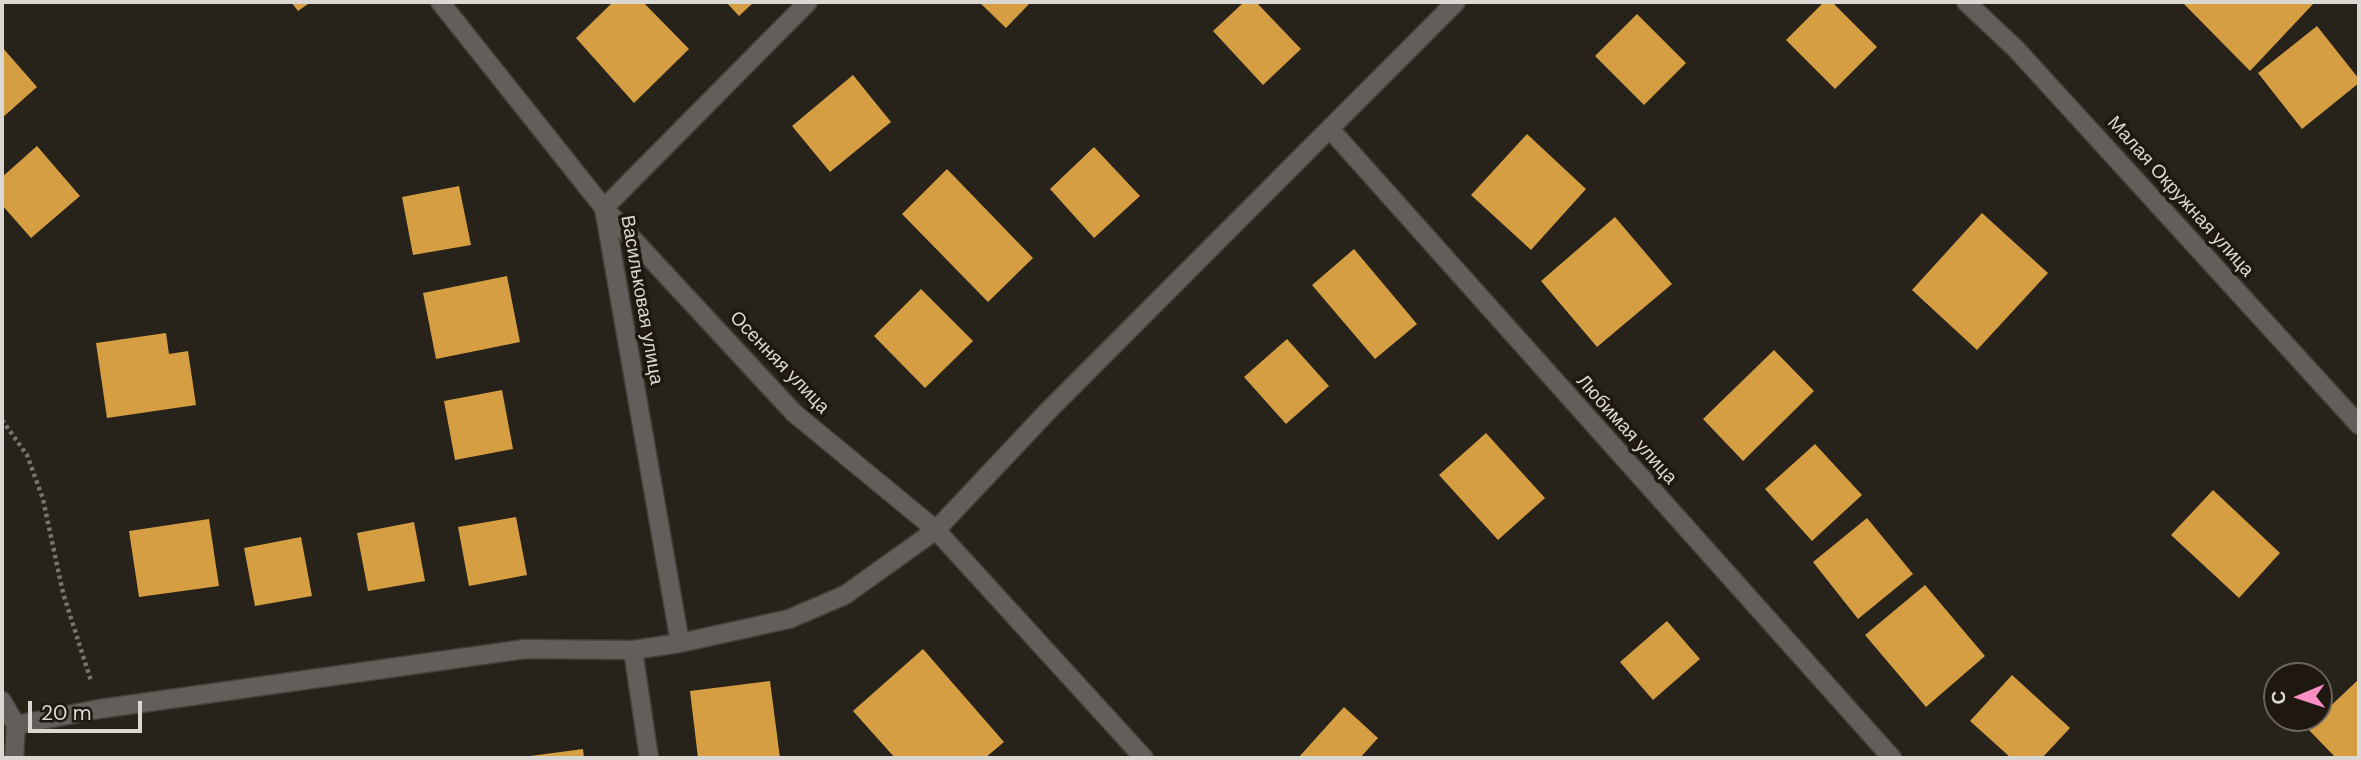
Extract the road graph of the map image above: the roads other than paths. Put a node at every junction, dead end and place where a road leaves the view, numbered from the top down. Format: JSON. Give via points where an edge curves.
{"nodes":[{"id":1,"x":440,"y":2,"type":"edge"},
{"id":2,"x":808,"y":2,"type":"edge"},
{"id":3,"x":1456,"y":2,"type":"edge"},
{"id":4,"x":1966,"y":2,"type":"edge"},
{"id":5,"x":1330,"y":129,"type":"junction"},
{"id":6,"x":604,"y":208,"type":"junction"},
{"id":7,"x":2359,"y":425,"type":"edge"},
{"id":8,"x":936,"y":530,"type":"junction"},
{"id":9,"x":680,"y":643,"type":"junction"},
{"id":10,"x":633,"y":650,"type":"junction"},
{"id":11,"x":2,"y":701,"type":"edge"},
{"id":12,"x":16,"y":725,"type":"junction"},
{"id":13,"x":14,"y":758,"type":"edge"},
{"id":14,"x":649,"y":758,"type":"edge"},
{"id":15,"x":1144,"y":758,"type":"edge"},
{"id":16,"x":1892,"y":758,"type":"edge"}],
"edges":[{"from":1,"to":6,"type":"street","name":"Осенняя улица"},
{"from":2,"to":6,"type":"street","name":"Васильковая улица"},
{"from":3,"to":5,"type":"street"},
{"from":4,"to":7,"type":"street","name":"Малая Окружная улица","via":[[2016,49]]},
{"from":5,"to":8,"type":"street","via":[[1048,411]]},
{"from":5,"to":16,"type":"street","name":"Любимая улица"},
{"from":6,"to":8,"type":"street","name":"Осенняя улица","via":[[794,413]]},
{"from":6,"to":9,"type":"street","name":"Васильковая улица"},
{"from":8,"to":9,"type":"street","via":[[845,595],[789,619]]},
{"from":8,"to":15,"type":"street","name":"Осенняя улица"},
{"from":9,"to":10,"type":"street"},
{"from":10,"to":12,"type":"street","via":[[525,649],[99,709]]},
{"from":10,"to":14,"type":"street"},
{"from":11,"to":12,"type":"street"},
{"from":12,"to":13,"type":"street"}]}
